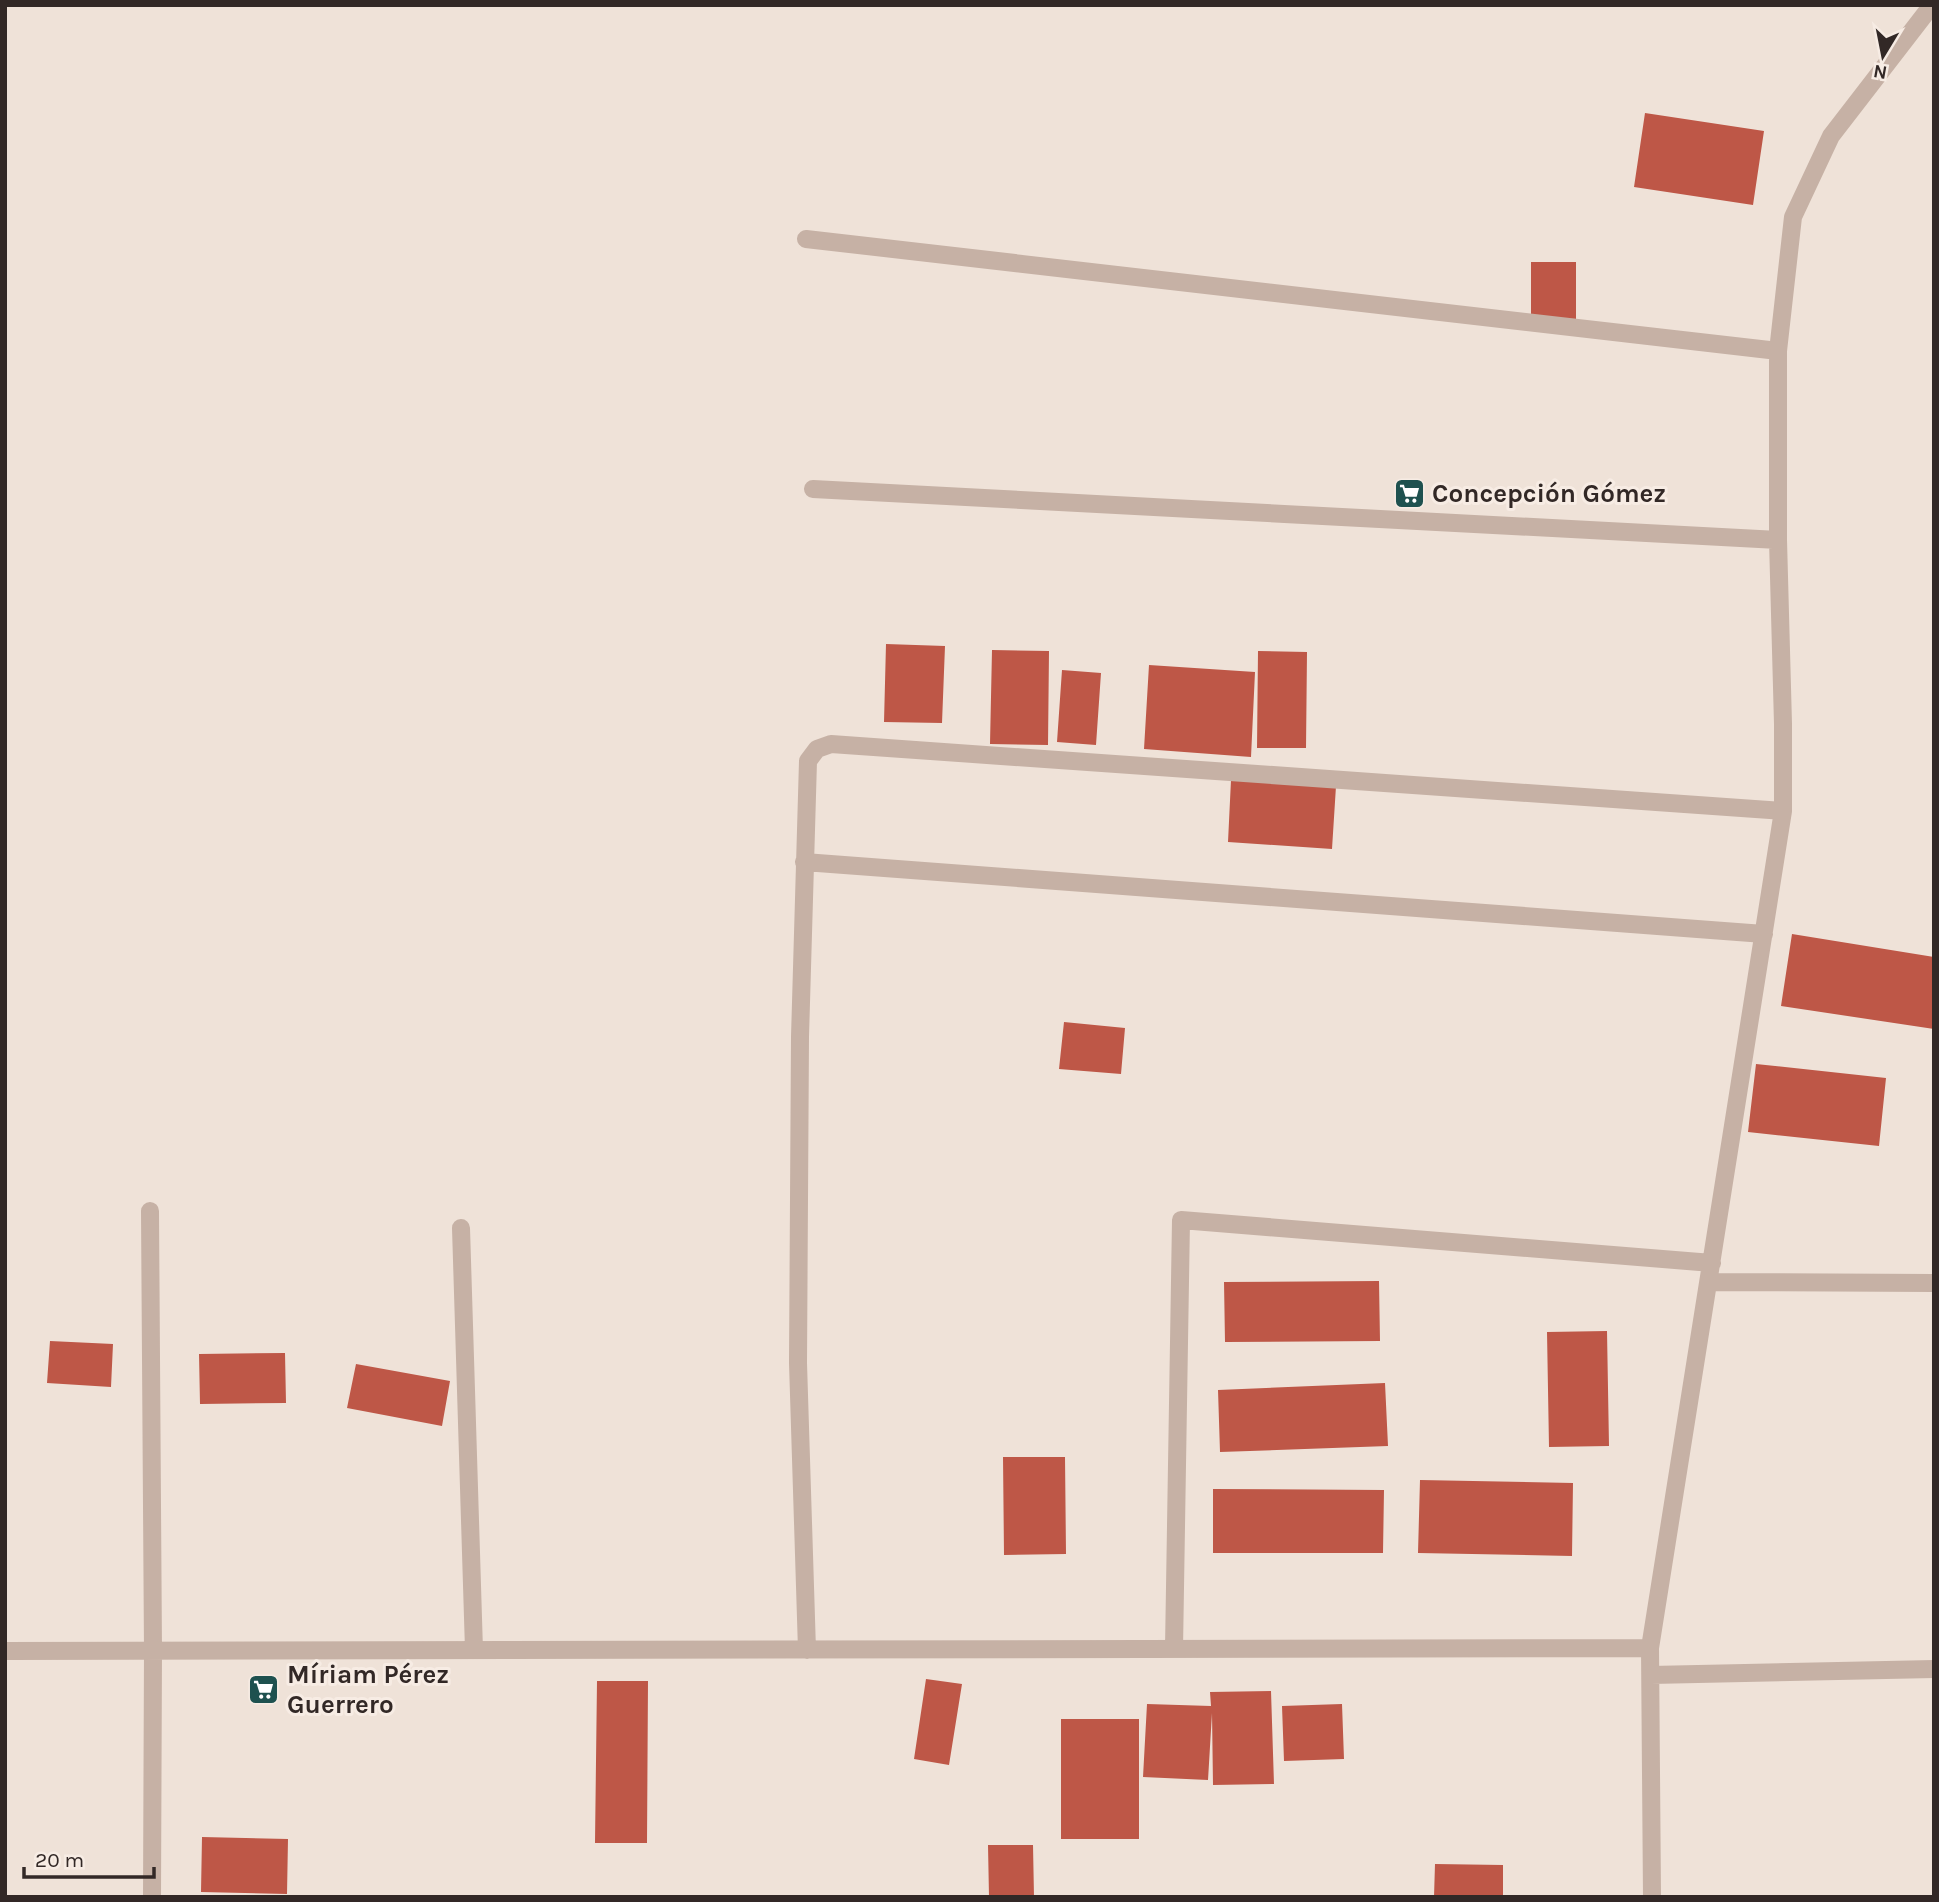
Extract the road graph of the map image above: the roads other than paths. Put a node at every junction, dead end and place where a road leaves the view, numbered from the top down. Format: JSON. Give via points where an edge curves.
{"nodes":[{"id":1,"x":1932,"y":5,"type":"edge"},
{"id":2,"x":806,"y":239,"type":"dead end"},
{"id":3,"x":1778,"y":351,"type":"junction"},
{"id":4,"x":813,"y":489,"type":"dead end"},
{"id":5,"x":1778,"y":540,"type":"junction"},
{"id":6,"x":1783,"y":811,"type":"junction"},
{"id":7,"x":804,"y":862,"type":"junction"},
{"id":8,"x":1764,"y":934,"type":"junction"},
{"id":9,"x":150,"y":1211,"type":"dead end"},
{"id":10,"x":461,"y":1228,"type":"dead end"},
{"id":11,"x":1712,"y":1263,"type":"junction"},
{"id":12,"x":1709,"y":1282,"type":"junction"},
{"id":13,"x":1934,"y":1283,"type":"edge"},
{"id":14,"x":1650,"y":1648,"type":"junction"},
{"id":15,"x":1174,"y":1649,"type":"junction"},
{"id":16,"x":474,"y":1650,"type":"junction"},
{"id":17,"x":807,"y":1650,"type":"junction"},
{"id":18,"x":5,"y":1651,"type":"edge"},
{"id":19,"x":153,"y":1651,"type":"junction"},
{"id":20,"x":1934,"y":1669,"type":"edge"},
{"id":21,"x":1651,"y":1675,"type":"junction"},
{"id":22,"x":152,"y":1897,"type":"edge"},
{"id":23,"x":1652,"y":1897,"type":"edge"}],
"edges":[{"from":1,"to":3,"type":"street","via":[[1831,136],[1793,218]]},
{"from":2,"to":3,"type":"street"},
{"from":3,"to":5,"type":"street"},
{"from":4,"to":5,"type":"street"},
{"from":5,"to":6,"type":"street"},
{"from":6,"to":7,"type":"street","via":[[831,744],[817,749],[808,761]]},
{"from":6,"to":8,"type":"street"},
{"from":7,"to":8,"type":"street"},
{"from":7,"to":17,"type":"street","via":[[798,1363]]},
{"from":8,"to":11,"type":"street"},
{"from":9,"to":19,"type":"street"},
{"from":10,"to":16,"type":"street"},
{"from":11,"to":12,"type":"street"},
{"from":11,"to":15,"type":"street","via":[[1181,1220]]},
{"from":12,"to":13,"type":"street"},
{"from":12,"to":14,"type":"street"},
{"from":14,"to":15,"type":"street"},
{"from":14,"to":21,"type":"street"},
{"from":15,"to":17,"type":"street"},
{"from":16,"to":17,"type":"street"},
{"from":16,"to":19,"type":"street"},
{"from":18,"to":19,"type":"street"},
{"from":19,"to":22,"type":"street"},
{"from":20,"to":21,"type":"street"},
{"from":21,"to":23,"type":"street"}]}
